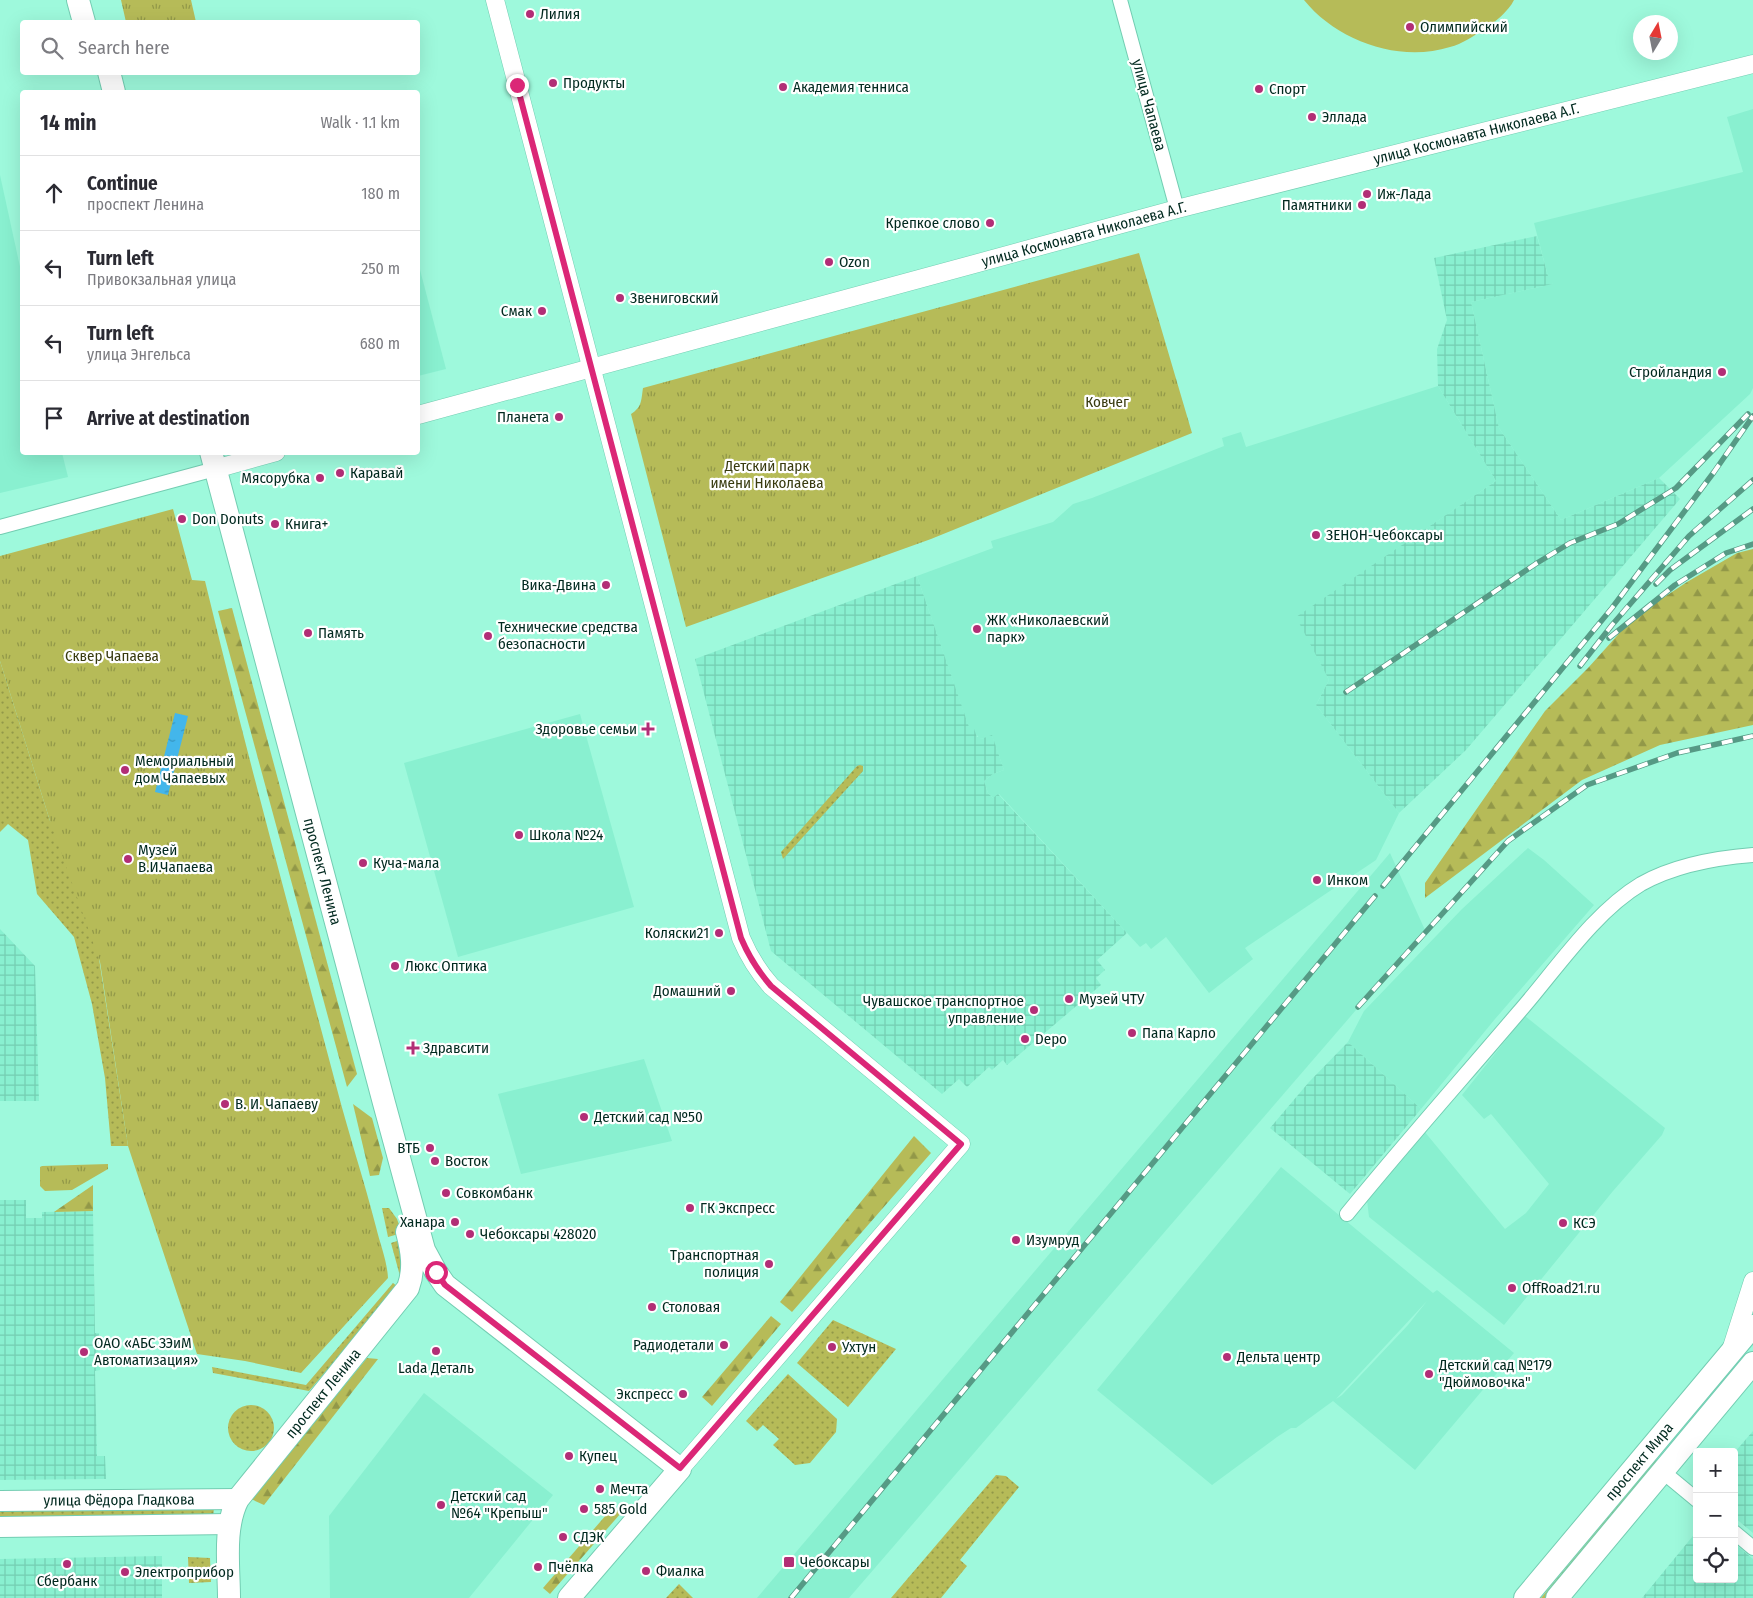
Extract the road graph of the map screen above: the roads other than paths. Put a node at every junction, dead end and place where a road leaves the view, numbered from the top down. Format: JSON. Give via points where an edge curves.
{"nodes":[{"id":1,"x":78,"y":0,"type":"edge"},
{"id":2,"x":90,"y":0,"type":"edge"},
{"id":3,"x":495,"y":0,"type":"edge"},
{"id":4,"x":1120,"y":0,"type":"edge"},
{"id":5,"x":83,"y":20,"type":"edge"},
{"id":6,"x":95,"y":20,"type":"edge"},
{"id":7,"x":1753,"y":64,"type":"edge"},
{"id":8,"x":98,"y":75,"type":"edge"},
{"id":9,"x":110,"y":75,"type":"edge"},
{"id":10,"x":102,"y":90,"type":"edge"},
{"id":11,"x":114,"y":90,"type":"edge"},
{"id":12,"x":1177,"y":209,"type":"junction"},
{"id":13,"x":592,"y":369,"type":"junction"},
{"id":14,"x":420,"y":414,"type":"edge"},
{"id":15,"x":253,"y":455,"type":"edge"},
{"id":16,"x":207,"y":461,"type":"edge"},
{"id":17,"x":0,"y":527,"type":"edge"},
{"id":18,"x":1753,"y":855,"type":"edge"},
{"id":19,"x":1347,"y":1214,"type":"dead end"},
{"id":20,"x":1753,"y":1281,"type":"edge"},
{"id":21,"x":445,"y":1285,"type":"junction"},
{"id":22,"x":408,"y":1288,"type":"junction"},
{"id":23,"x":1753,"y":1326,"type":"edge"},
{"id":24,"x":1731,"y":1352,"type":"junction"},
{"id":25,"x":1753,"y":1363,"type":"edge"},
{"id":26,"x":1661,"y":1436,"type":"junction"},
{"id":27,"x":1679,"y":1452,"type":"junction"},
{"id":28,"x":680,"y":1468,"type":"junction"},
{"id":29,"x":1662,"y":1472,"type":"junction"},
{"id":30,"x":1693,"y":1497,"type":"edge"},
{"id":31,"x":238,"y":1499,"type":"junction"},
{"id":32,"x":0,"y":1501,"type":"edge"},
{"id":33,"x":230,"y":1524,"type":"junction"},
{"id":34,"x":0,"y":1527,"type":"edge"},
{"id":35,"x":1738,"y":1535,"type":"edge"},
{"id":36,"x":1753,"y":1548,"type":"edge"},
{"id":37,"x":229,"y":1598,"type":"edge"},
{"id":38,"x":569,"y":1598,"type":"edge"},
{"id":39,"x":1525,"y":1598,"type":"edge"},
{"id":40,"x":1557,"y":1598,"type":"edge"}],
"edges":[{"from":1,"to":5,"type":"main road"},
{"from":2,"to":6,"type":"main road"},
{"from":3,"to":13,"type":"street"},
{"from":4,"to":12,"type":"street","name":"улица Чапаева"},
{"from":7,"to":12,"type":"street","name":"улица Космонавта Николаева А.Г."},
{"from":8,"to":10,"type":"main road"},
{"from":9,"to":11,"type":"main road"},
{"from":12,"to":13,"type":"street","name":"улица Космонавта Николаева А.Г."},
{"from":13,"to":14,"type":"street","name":"улица Космонавта Николаева А.Г."},
{"from":13,"to":28,"type":"street","via":[[741,938],[749,958],[771,986],[961,1144]]},
{"from":15,"to":16,"type":"street"},
{"from":16,"to":17,"type":"street","via":[[91,502]]},
{"from":16,"to":21,"type":"main road","name":"проспект Ленина","via":[[421,1239],[429,1260]]},
{"from":16,"to":22,"type":"main road","name":"проспект Ленина","via":[[411,1246],[413,1269]]},
{"from":18,"to":19,"type":"street","via":[[1668,870],[1614,903],[1411,1135]]},
{"from":20,"to":24,"type":"street"},
{"from":21,"to":22,"type":"main road","via":[[426,1281]]},
{"from":21,"to":28,"type":"main road","name":"проспект Ленина"},
{"from":22,"to":31,"type":"main road","name":"проспект Ленина"},
{"from":23,"to":24,"type":"main road","name":"проспект Мира"},
{"from":24,"to":26,"type":"main road","name":"проспект Мира"},
{"from":25,"to":27,"type":"main road","name":"проспект Мира"},
{"from":26,"to":27,"type":"main road"},
{"from":26,"to":39,"type":"main road","name":"проспект Мира"},
{"from":27,"to":29,"type":"main road","name":"проспект Мира"},
{"from":28,"to":38,"type":"main road"},
{"from":29,"to":30,"type":"street"},
{"from":29,"to":40,"type":"main road","name":"проспект Мира"},
{"from":31,"to":32,"type":"main road","name":"улица Фёдора Гладкова"},
{"from":31,"to":33,"type":"main road"},
{"from":33,"to":34,"type":"main road","name":"улица Фёдора Гладкова"},
{"from":33,"to":37,"type":"main road"},
{"from":35,"to":36,"type":"street"}]}
